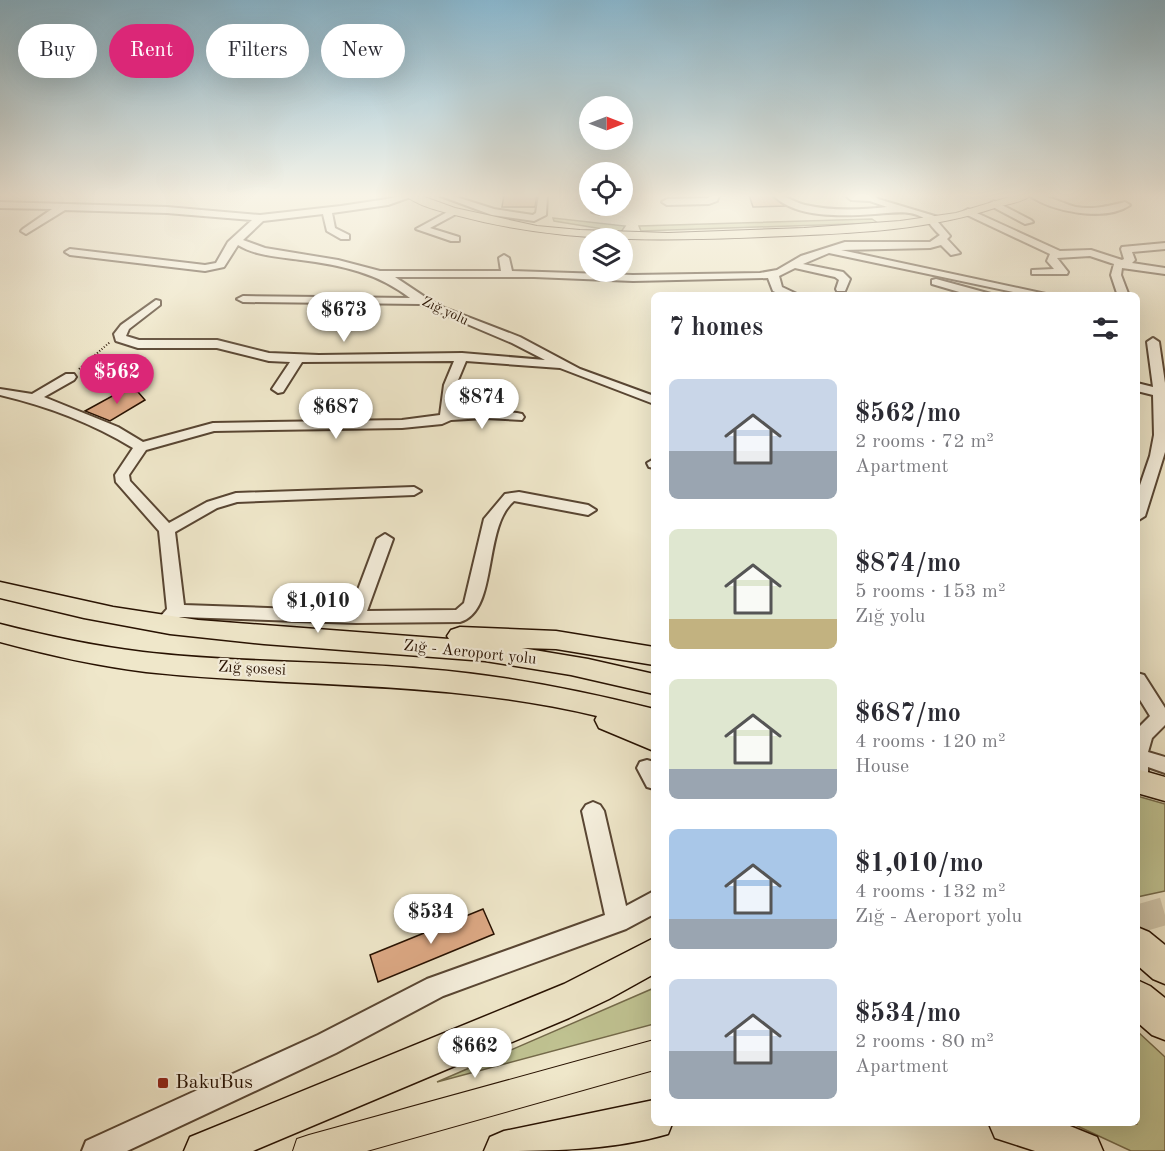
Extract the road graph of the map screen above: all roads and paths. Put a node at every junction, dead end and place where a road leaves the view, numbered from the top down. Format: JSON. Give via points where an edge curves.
{"nodes":[{"id":1,"x":229,"y":249,"type":"edge"},
{"id":2,"x":261,"y":249,"type":"edge"},
{"id":3,"x":829,"y":249,"type":"joint"},
{"id":4,"x":951,"y":249,"type":"edge"},
{"id":5,"x":1047,"y":249,"type":"edge"},
{"id":6,"x":1130,"y":249,"type":"edge"},
{"id":7,"x":70,"y":252,"type":"dead end"},
{"id":8,"x":956,"y":253,"type":"dead end"},
{"id":9,"x":1058,"y":254,"type":"junction"},
{"id":10,"x":846,"y":255,"type":"junction"},
{"id":11,"x":504,"y":258,"type":"dead end"},
{"id":12,"x":1122,"y":264,"type":"junction"},
{"id":13,"x":794,"y":265,"type":"junction"},
{"id":14,"x":1165,"y":271,"type":"edge"},
{"id":15,"x":1036,"y":272,"type":"dead end"},
{"id":16,"x":380,"y":274,"type":"junction"},
{"id":17,"x":507,"y":274,"type":"junction"},
{"id":18,"x":773,"y":275,"type":"junction"},
{"id":19,"x":841,"y":289,"type":"dead end"},
{"id":20,"x":785,"y":292,"type":"edge"},
{"id":21,"x":972,"y":292,"type":"edge"},
{"id":22,"x":1032,"y":292,"type":"edge"},
{"id":23,"x":1122,"y":292,"type":"edge"},
{"id":24,"x":243,"y":300,"type":"dead end"},
{"id":25,"x":420,"y":301,"type":"junction"},
{"id":26,"x":156,"y":303,"type":"dead end"},
{"id":27,"x":120,"y":338,"type":"junction"},
{"id":28,"x":1153,"y":342,"type":"dead end"},
{"id":29,"x":462,"y":357,"type":"junction"},
{"id":30,"x":298,"y":358,"type":"junction"},
{"id":31,"x":562,"y":365,"type":"junction"},
{"id":32,"x":70,"y":377,"type":"joint"},
{"id":33,"x":1140,"y":387,"type":"edge"},
{"id":34,"x":1161,"y":388,"type":"edge"},
{"id":35,"x":278,"y":389,"type":"dead end"},
{"id":36,"x":5,"y":392,"type":"dead end"},
{"id":37,"x":34,"y":398,"type":"junction"},
{"id":38,"x":651,"y":399,"type":"edge"},
{"id":39,"x":447,"y":416,"type":"junction"},
{"id":40,"x":517,"y":417,"type":"dead end"},
{"id":41,"x":1163,"y":434,"type":"edge"},
{"id":42,"x":141,"y":447,"type":"junction"},
{"id":43,"x":1143,"y":479,"type":"edge"},
{"id":44,"x":414,"y":491,"type":"dead end"},
{"id":45,"x":1140,"y":498,"type":"edge"},
{"id":46,"x":588,"y":510,"type":"dead end"},
{"id":47,"x":167,"y":530,"type":"junction"},
{"id":48,"x":385,"y":539,"type":"dead end"},
{"id":49,"x":0,"y":590,"type":"edge"},
{"id":50,"x":169,"y":617,"type":"junction"},
{"id":51,"x":356,"y":617,"type":"junction"},
{"id":52,"x":227,"y":632,"type":"junction"},
{"id":53,"x":0,"y":633,"type":"edge"},
{"id":54,"x":651,"y":655,"type":"edge"},
{"id":55,"x":651,"y":683,"type":"edge"},
{"id":56,"x":1140,"y":684,"type":"edge"},
{"id":57,"x":507,"y":688,"type":"junction"},
{"id":58,"x":1163,"y":717,"type":"edge"},
{"id":59,"x":651,"y":719,"type":"edge"},
{"id":60,"x":651,"y":739,"type":"edge"},
{"id":61,"x":1165,"y":765,"type":"edge"},
{"id":62,"x":1142,"y":770,"type":"edge"},
{"id":63,"x":593,"y":811,"type":"dead end"},
{"id":64,"x":651,"y":904,"type":"edge"},
{"id":65,"x":618,"y":921,"type":"junction"},
{"id":66,"x":1140,"y":946,"type":"edge"},
{"id":67,"x":651,"y":956,"type":"edge"},
{"id":68,"x":1165,"y":967,"type":"edge"},
{"id":69,"x":1140,"y":1001,"type":"edge"},
{"id":70,"x":1165,"y":1022,"type":"edge"},
{"id":71,"x":651,"y":1056,"type":"edge"},
{"id":72,"x":651,"y":1101,"type":"edge"},
{"id":73,"x":651,"y":1121,"type":"edge"},
{"id":74,"x":1016,"y":1126,"type":"edge"},
{"id":75,"x":96,"y":1151,"type":"edge"},
{"id":76,"x":204,"y":1151,"type":"edge"},
{"id":77,"x":309,"y":1151,"type":"edge"},
{"id":78,"x":495,"y":1151,"type":"edge"},
{"id":79,"x":504,"y":1151,"type":"edge"},
{"id":80,"x":1083,"y":1151,"type":"edge"}],
"edges":[{"from":1,"to":7,"type":"street","via":[[220,265],[205,268]]},
{"from":2,"to":16,"type":"street","name":"Zığ yolu"},
{"from":3,"to":10,"type":"street"},
{"from":3,"to":13,"type":"street"},
{"from":4,"to":8,"type":"street"},
{"from":5,"to":9,"type":"street"},
{"from":6,"to":12,"type":"street","via":[[1126,249],[1130,260]]},
{"from":9,"to":12,"type":"street","via":[[1101,255]]},
{"from":9,"to":15,"type":"street","via":[[1052,261],[1063,272]]},
{"from":10,"to":21,"type":"street"},
{"from":10,"to":22,"type":"street"},
{"from":11,"to":17,"type":"street"},
{"from":12,"to":14,"type":"street"},
{"from":12,"to":23,"type":"street","via":[[1116,275]]},
{"from":13,"to":18,"type":"street"},
{"from":13,"to":19,"type":"street","via":[[839,274],[845,279]]},
{"from":16,"to":17,"type":"street"},
{"from":16,"to":25,"type":"street","name":"Zığ yolu"},
{"from":17,"to":18,"type":"street","via":[[633,278]]},
{"from":18,"to":20,"type":"street","via":[[777,289]]},
{"from":24,"to":25,"type":"street"},
{"from":25,"to":31,"type":"street","name":"Zığ yolu","via":[[545,353]]},
{"from":26,"to":27,"type":"street","via":[[125,327]]},
{"from":27,"to":30,"type":"street","via":[[138,344],[217,344],[269,357]]},
{"from":27,"to":32,"type":"path","via":[[109,342]]},
{"from":28,"to":34,"type":"street"},
{"from":29,"to":30,"type":"street"},
{"from":29,"to":31,"type":"street"},
{"from":29,"to":39,"type":"street","via":[[451,377]]},
{"from":30,"to":35,"type":"street"},
{"from":31,"to":38,"type":"street","name":"Zığ yolu"},
{"from":32,"to":37,"type":"street"},
{"from":33,"to":34,"type":"street"},
{"from":34,"to":41,"type":"street"},
{"from":36,"to":37,"type":"street"},
{"from":37,"to":42,"type":"street","via":[[113,430]]},
{"from":39,"to":40,"type":"street"},
{"from":39,"to":42,"type":"street","via":[[442,420],[402,424],[213,427]]},
{"from":41,"to":43,"type":"street"},
{"from":42,"to":47,"type":"street","via":[[123,482]]},
{"from":43,"to":45,"type":"street"},
{"from":44,"to":47,"type":"street","via":[[236,498],[212,505]]},
{"from":46,"to":51,"type":"street","via":[[510,497],[492,519],[472,605],[460,616]]},
{"from":47,"to":50,"type":"street"},
{"from":48,"to":51,"type":"street"},
{"from":49,"to":50,"type":"highway","name":"Zığ - Aeroport yolu","via":[[56,605]]},
{"from":50,"to":51,"type":"street"},
{"from":50,"to":52,"type":"highway","name":"Zığ - Aeroport yolu"},
{"from":52,"to":54,"type":"highway","via":[[535,639]]},
{"from":52,"to":55,"type":"highway","name":"Zığ - Aeroport yolu","via":[[519,656]]},
{"from":53,"to":57,"type":"highway","name":"Zığ şosesi","via":[[82,653],[138,661],[393,676]]},
{"from":56,"to":58,"type":"street"},
{"from":57,"to":59,"type":"highway","name":"Zığ - Aeroport yolu","via":[[596,704]]},
{"from":57,"to":60,"type":"highway","via":[[595,714]]},
{"from":58,"to":62,"type":"street","via":[[1140,738]]},
{"from":61,"to":62,"type":"street"},
{"from":63,"to":65,"type":"street"},
{"from":64,"to":65,"type":"street"},
{"from":65,"to":75,"type":"street","via":[[436,987],[327,1044]]},
{"from":66,"to":68,"type":"highway"},
{"from":67,"to":76,"type":"highway","via":[[626,973],[569,999],[364,1088]]},
{"from":69,"to":70,"type":"highway"},
{"from":71,"to":77,"type":"main road"},
{"from":72,"to":78,"type":"main road"},
{"from":73,"to":79,"type":"highway"},
{"from":74,"to":80,"type":"highway"}]}
